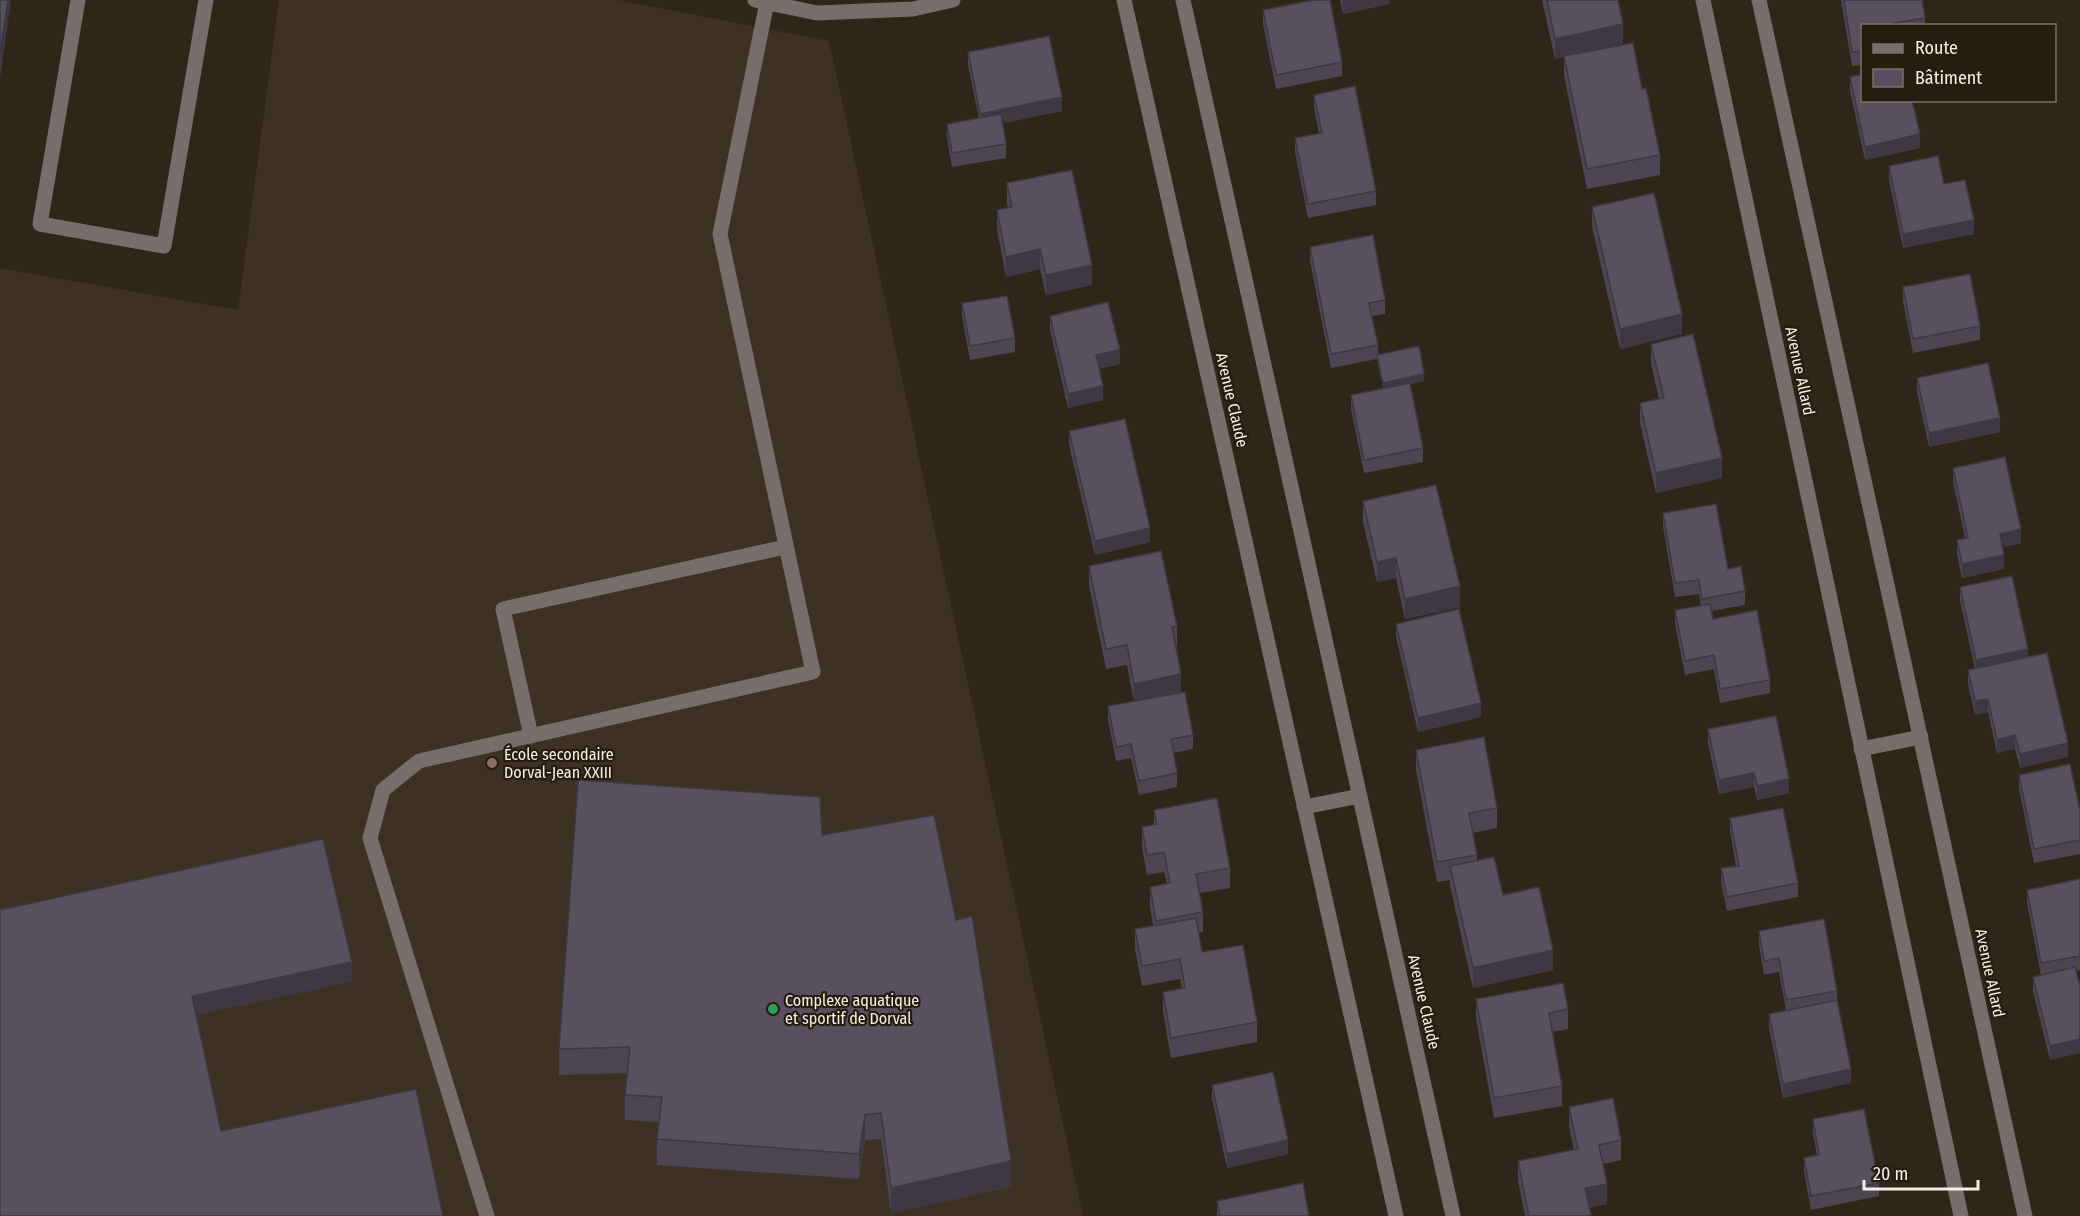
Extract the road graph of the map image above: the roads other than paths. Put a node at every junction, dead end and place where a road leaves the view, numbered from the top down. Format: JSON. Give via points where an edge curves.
{"nodes":[{"id":1,"x":78,"y":0,"type":"edge"},
{"id":2,"x":206,"y":0,"type":"edge"},
{"id":3,"x":953,"y":0,"type":"edge"},
{"id":4,"x":1124,"y":0,"type":"edge"},
{"id":5,"x":1183,"y":0,"type":"edge"},
{"id":6,"x":1703,"y":0,"type":"edge"},
{"id":7,"x":1759,"y":0,"type":"edge"},
{"id":8,"x":761,"y":1,"type":"edge"},
{"id":9,"x":785,"y":548,"type":"junction"},
{"id":10,"x":531,"y":736,"type":"junction"},
{"id":11,"x":1921,"y":737,"type":"junction"},
{"id":12,"x":1861,"y":749,"type":"junction"},
{"id":13,"x":1360,"y":796,"type":"junction"},
{"id":14,"x":1304,"y":807,"type":"junction"},
{"id":15,"x":487,"y":1216,"type":"edge"},
{"id":16,"x":1396,"y":1216,"type":"edge"},
{"id":17,"x":1453,"y":1216,"type":"edge"},
{"id":18,"x":1961,"y":1216,"type":"edge"},
{"id":19,"x":2025,"y":1216,"type":"edge"}],
"edges":[{"from":1,"to":2,"type":"street","via":[[40,224],[164,246]]},
{"from":3,"to":8,"type":"street","via":[[913,9],[817,13]]},
{"from":4,"to":14,"type":"street","name":"Avenue Claude"},
{"from":5,"to":13,"type":"street","name":"Avenue Claude"},
{"from":6,"to":12,"type":"street","name":"Avenue Allard"},
{"from":7,"to":11,"type":"street","name":"Avenue Allard"},
{"from":8,"to":9,"type":"street","via":[[720,234]]},
{"from":9,"to":10,"type":"street","via":[[813,672]]},
{"from":9,"to":10,"type":"street","via":[[502,609]]},
{"from":10,"to":15,"type":"street","via":[[419,761],[383,790],[370,837]]},
{"from":11,"to":12,"type":"street"},
{"from":11,"to":19,"type":"street","name":"Avenue Allard"},
{"from":12,"to":18,"type":"street","name":"Avenue Allard"},
{"from":13,"to":14,"type":"street"},
{"from":13,"to":17,"type":"street","name":"Avenue Claude"},
{"from":14,"to":16,"type":"street","name":"Avenue Claude"}]}
